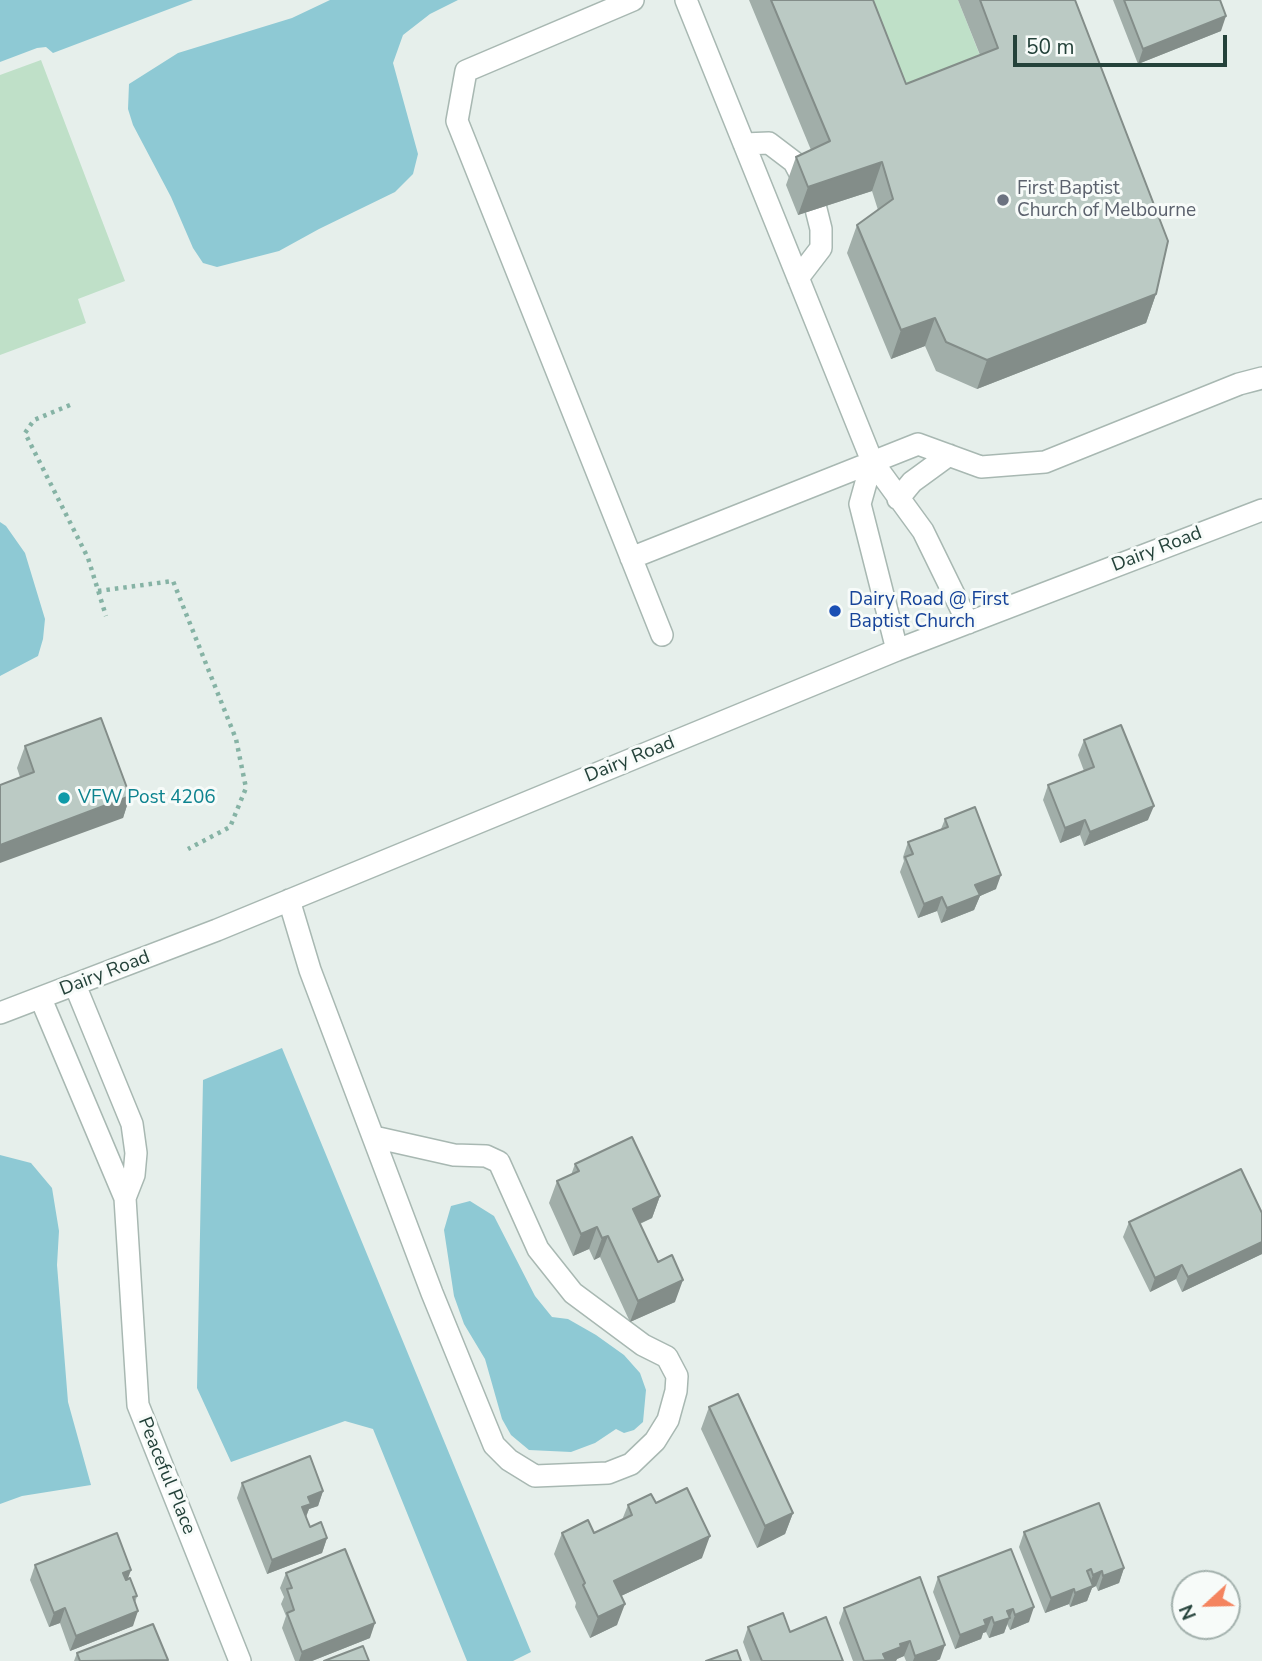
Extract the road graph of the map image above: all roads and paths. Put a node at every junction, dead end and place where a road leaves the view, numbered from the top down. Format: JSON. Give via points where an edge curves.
{"nodes":[{"id":1,"x":633,"y":0,"type":"edge"},
{"id":2,"x":686,"y":0,"type":"edge"},
{"id":3,"x":744,"y":144,"type":"junction"},
{"id":4,"x":802,"y":177,"type":"edge"},
{"id":5,"x":816,"y":209,"type":"edge"},
{"id":6,"x":798,"y":278,"type":"junction"},
{"id":7,"x":1262,"y":378,"type":"edge"},
{"id":8,"x":70,"y":405,"type":"dead end"},
{"id":9,"x":949,"y":456,"type":"junction"},
{"id":10,"x":872,"y":461,"type":"junction"},
{"id":11,"x":898,"y":499,"type":"junction"},
{"id":12,"x":1262,"y":510,"type":"edge"},
{"id":13,"x":631,"y":558,"type":"junction"},
{"id":14,"x":98,"y":591,"type":"junction"},
{"id":15,"x":106,"y":616,"type":"dead end"},
{"id":16,"x":968,"y":623,"type":"junction"},
{"id":17,"x":662,"y":635,"type":"dead end"},
{"id":18,"x":897,"y":650,"type":"junction"},
{"id":19,"x":188,"y":849,"type":"dead end"},
{"id":20,"x":289,"y":900,"type":"junction"},
{"id":21,"x":75,"y":985,"type":"junction"},
{"id":22,"x":41,"y":999,"type":"junction"},
{"id":23,"x":0,"y":1013,"type":"edge"},
{"id":24,"x":374,"y":1137,"type":"junction"},
{"id":25,"x":125,"y":1198,"type":"junction"},
{"id":26,"x":240,"y":1661,"type":"edge"}],
"edges":[{"from":1,"to":13,"type":"street","via":[[466,71],[457,121]]},
{"from":2,"to":3,"type":"street"},
{"from":3,"to":4,"type":"street","via":[[769,143],[794,162]]},
{"from":3,"to":6,"type":"street"},
{"from":5,"to":6,"type":"street","via":[[821,248]]},
{"from":6,"to":10,"type":"street"},
{"from":7,"to":9,"type":"street","via":[[1045,462],[981,467]]},
{"from":8,"to":14,"type":"path","via":[[34,420],[25,433],[88,558]]},
{"from":9,"to":10,"type":"street","via":[[918,444]]},
{"from":9,"to":11,"type":"street","via":[[912,482]]},
{"from":10,"to":11,"type":"street"},
{"from":10,"to":13,"type":"street"},
{"from":10,"to":18,"type":"street","via":[[860,504]]},
{"from":11,"to":16,"type":"street","via":[[923,531]]},
{"from":12,"to":16,"type":"street","name":"Dairy Road"},
{"from":13,"to":17,"type":"street"},
{"from":14,"to":15,"type":"path"},
{"from":14,"to":19,"type":"path","via":[[173,581],[236,739],[246,788],[230,828]]},
{"from":16,"to":18,"type":"street","name":"Dairy Road"},
{"from":18,"to":20,"type":"street","name":"Dairy Road"},
{"from":20,"to":21,"type":"street","name":"Dairy Road"},
{"from":20,"to":24,"type":"street","via":[[310,970]]},
{"from":21,"to":22,"type":"street","name":"Dairy Road"},
{"from":21,"to":25,"type":"street","name":"Peaceful Place","via":[[132,1124],[134,1175]]},
{"from":22,"to":23,"type":"street","name":"Dairy Road"},
{"from":22,"to":25,"type":"street","name":"Peaceful Place"},
{"from":24,"to":24,"type":"street","via":[[494,1444],[535,1476],[608,1472],[631,1464],[655,1441],[668,1420],[677,1376],[667,1357],[643,1345],[573,1293],[538,1250],[499,1162]]},
{"from":25,"to":26,"type":"street","name":"Peaceful Place","via":[[138,1405]]}]}
